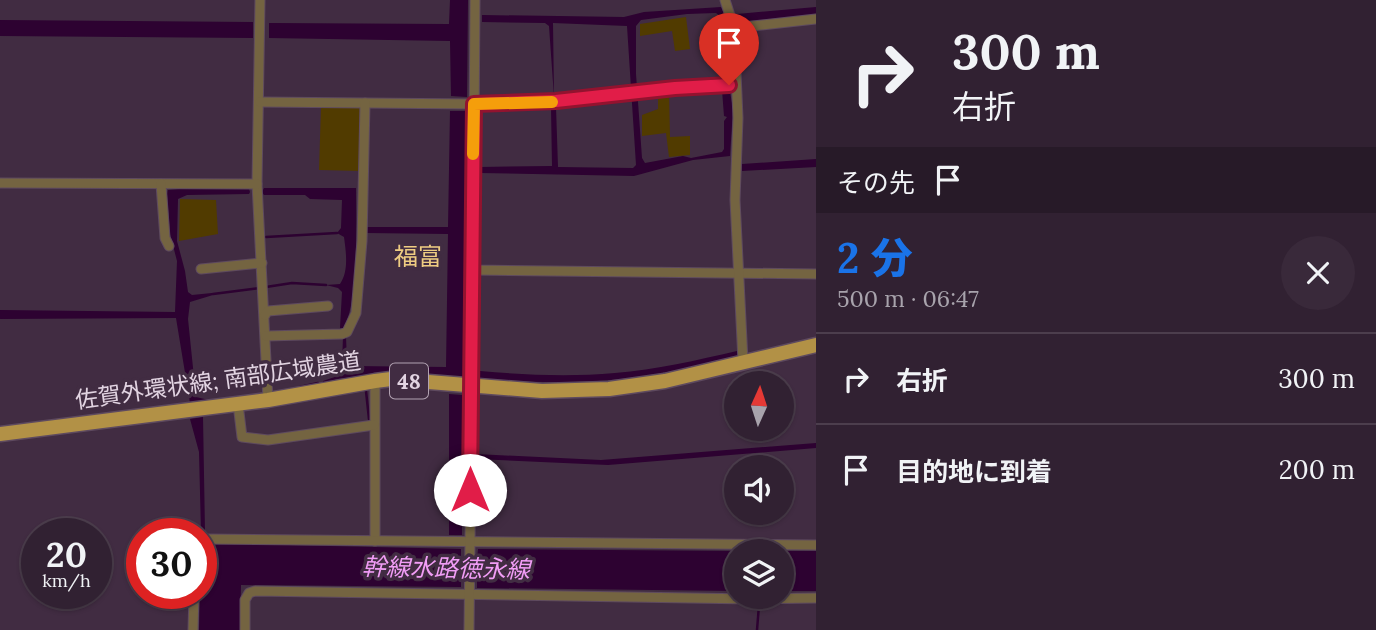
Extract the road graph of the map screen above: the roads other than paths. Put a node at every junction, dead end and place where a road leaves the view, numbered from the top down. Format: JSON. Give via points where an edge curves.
{"nodes":[{"id":1,"x":260,"y":0,"type":"edge"},
{"id":2,"x":475,"y":0,"type":"edge"},
{"id":3,"x":725,"y":0,"type":"edge"},
{"id":4,"x":816,"y":19,"type":"edge"},
{"id":5,"x":734,"y":28,"type":"junction"},
{"id":6,"x":729,"y":85,"type":"junction"},
{"id":7,"x":260,"y":102,"type":"junction"},
{"id":8,"x":365,"y":103,"type":"junction"},
{"id":9,"x":474,"y":104,"type":"junction"},
{"id":10,"x":0,"y":183,"type":"edge"},
{"id":11,"x":161,"y":184,"type":"junction"},
{"id":12,"x":257,"y":184,"type":"junction"},
{"id":13,"x":169,"y":246,"type":"dead end"},
{"id":14,"x":262,"y":263,"type":"junction"},
{"id":15,"x":201,"y":269,"type":"dead end"},
{"id":16,"x":473,"y":270,"type":"junction"},
{"id":17,"x":738,"y":273,"type":"junction"},
{"id":18,"x":816,"y":274,"type":"edge"},
{"id":19,"x":328,"y":306,"type":"dead end"},
{"id":20,"x":265,"y":315,"type":"junction"},
{"id":21,"x":266,"y":336,"type":"junction"},
{"id":22,"x":816,"y":345,"type":"edge"},
{"id":23,"x":743,"y":361,"type":"junction"},
{"id":24,"x":375,"y":381,"type":"junction"},
{"id":25,"x":471,"y":386,"type":"junction"},
{"id":26,"x":268,"y":400,"type":"junction"},
{"id":27,"x":238,"y":404,"type":"junction"},
{"id":28,"x":374,"y":425,"type":"junction"},
{"id":29,"x":0,"y":434,"type":"edge"},
{"id":30,"x":217,"y":538,"type":"edge"},
{"id":31,"x":375,"y":541,"type":"junction"},
{"id":32,"x":470,"y":543,"type":"junction"},
{"id":33,"x":816,"y":545,"type":"edge"},
{"id":34,"x":470,"y":594,"type":"junction"},
{"id":35,"x":816,"y":598,"type":"edge"},
{"id":36,"x":194,"y":609,"type":"edge"},
{"id":37,"x":193,"y":630,"type":"edge"},
{"id":38,"x":245,"y":630,"type":"edge"},
{"id":39,"x":470,"y":630,"type":"edge"}],
"edges":[{"from":1,"to":7,"type":"street"},
{"from":2,"to":9,"type":"street"},
{"from":3,"to":5,"type":"street"},
{"from":4,"to":5,"type":"street"},
{"from":5,"to":6,"type":"street"},
{"from":6,"to":9,"type":"street"},
{"from":6,"to":17,"type":"street","via":[[738,118],[734,200]]},
{"from":7,"to":8,"type":"street"},
{"from":7,"to":12,"type":"street"},
{"from":8,"to":9,"type":"street"},
{"from":8,"to":21,"type":"street","via":[[356,313],[342,334]]},
{"from":9,"to":16,"type":"street"},
{"from":10,"to":11,"type":"street"},
{"from":11,"to":12,"type":"street"},
{"from":11,"to":13,"type":"street"},
{"from":12,"to":14,"type":"street"},
{"from":14,"to":15,"type":"street"},
{"from":14,"to":20,"type":"street"},
{"from":16,"to":17,"type":"street"},
{"from":16,"to":25,"type":"street"},
{"from":17,"to":18,"type":"street"},
{"from":17,"to":23,"type":"street"},
{"from":19,"to":20,"type":"street","via":[[268,311]]},
{"from":20,"to":21,"type":"street"},
{"from":21,"to":26,"type":"street"},
{"from":22,"to":23,"type":"main road","name":"佐賀外環状線; 南部広域農道","number":"48"},
{"from":23,"to":25,"type":"main road","name":"佐賀外環状線; 南部広域農道","number":"48","via":[[665,381],[609,389]]},
{"from":24,"to":25,"type":"main road","name":"佐賀外環状線; 南部広域農道","number":"48"},
{"from":24,"to":26,"type":"main road","name":"佐賀外環状線; 南部広域農道","number":"48"},
{"from":24,"to":28,"type":"street"},
{"from":25,"to":32,"type":"street"},
{"from":26,"to":27,"type":"main road","name":"佐賀外環状線; 南部広域農道","number":"48"},
{"from":27,"to":28,"type":"street","via":[[243,437],[268,440]]},
{"from":27,"to":29,"type":"main road","name":"佐賀外環状線; 南部広域農道","number":"48"},
{"from":28,"to":31,"type":"street"},
{"from":30,"to":31,"type":"street"},
{"from":31,"to":32,"type":"street"},
{"from":32,"to":33,"type":"street"},
{"from":32,"to":34,"type":"street"},
{"from":34,"to":35,"type":"street"},
{"from":34,"to":38,"type":"street","via":[[255,591],[245,600]]},
{"from":34,"to":39,"type":"street"},
{"from":36,"to":37,"type":"street"}]}
